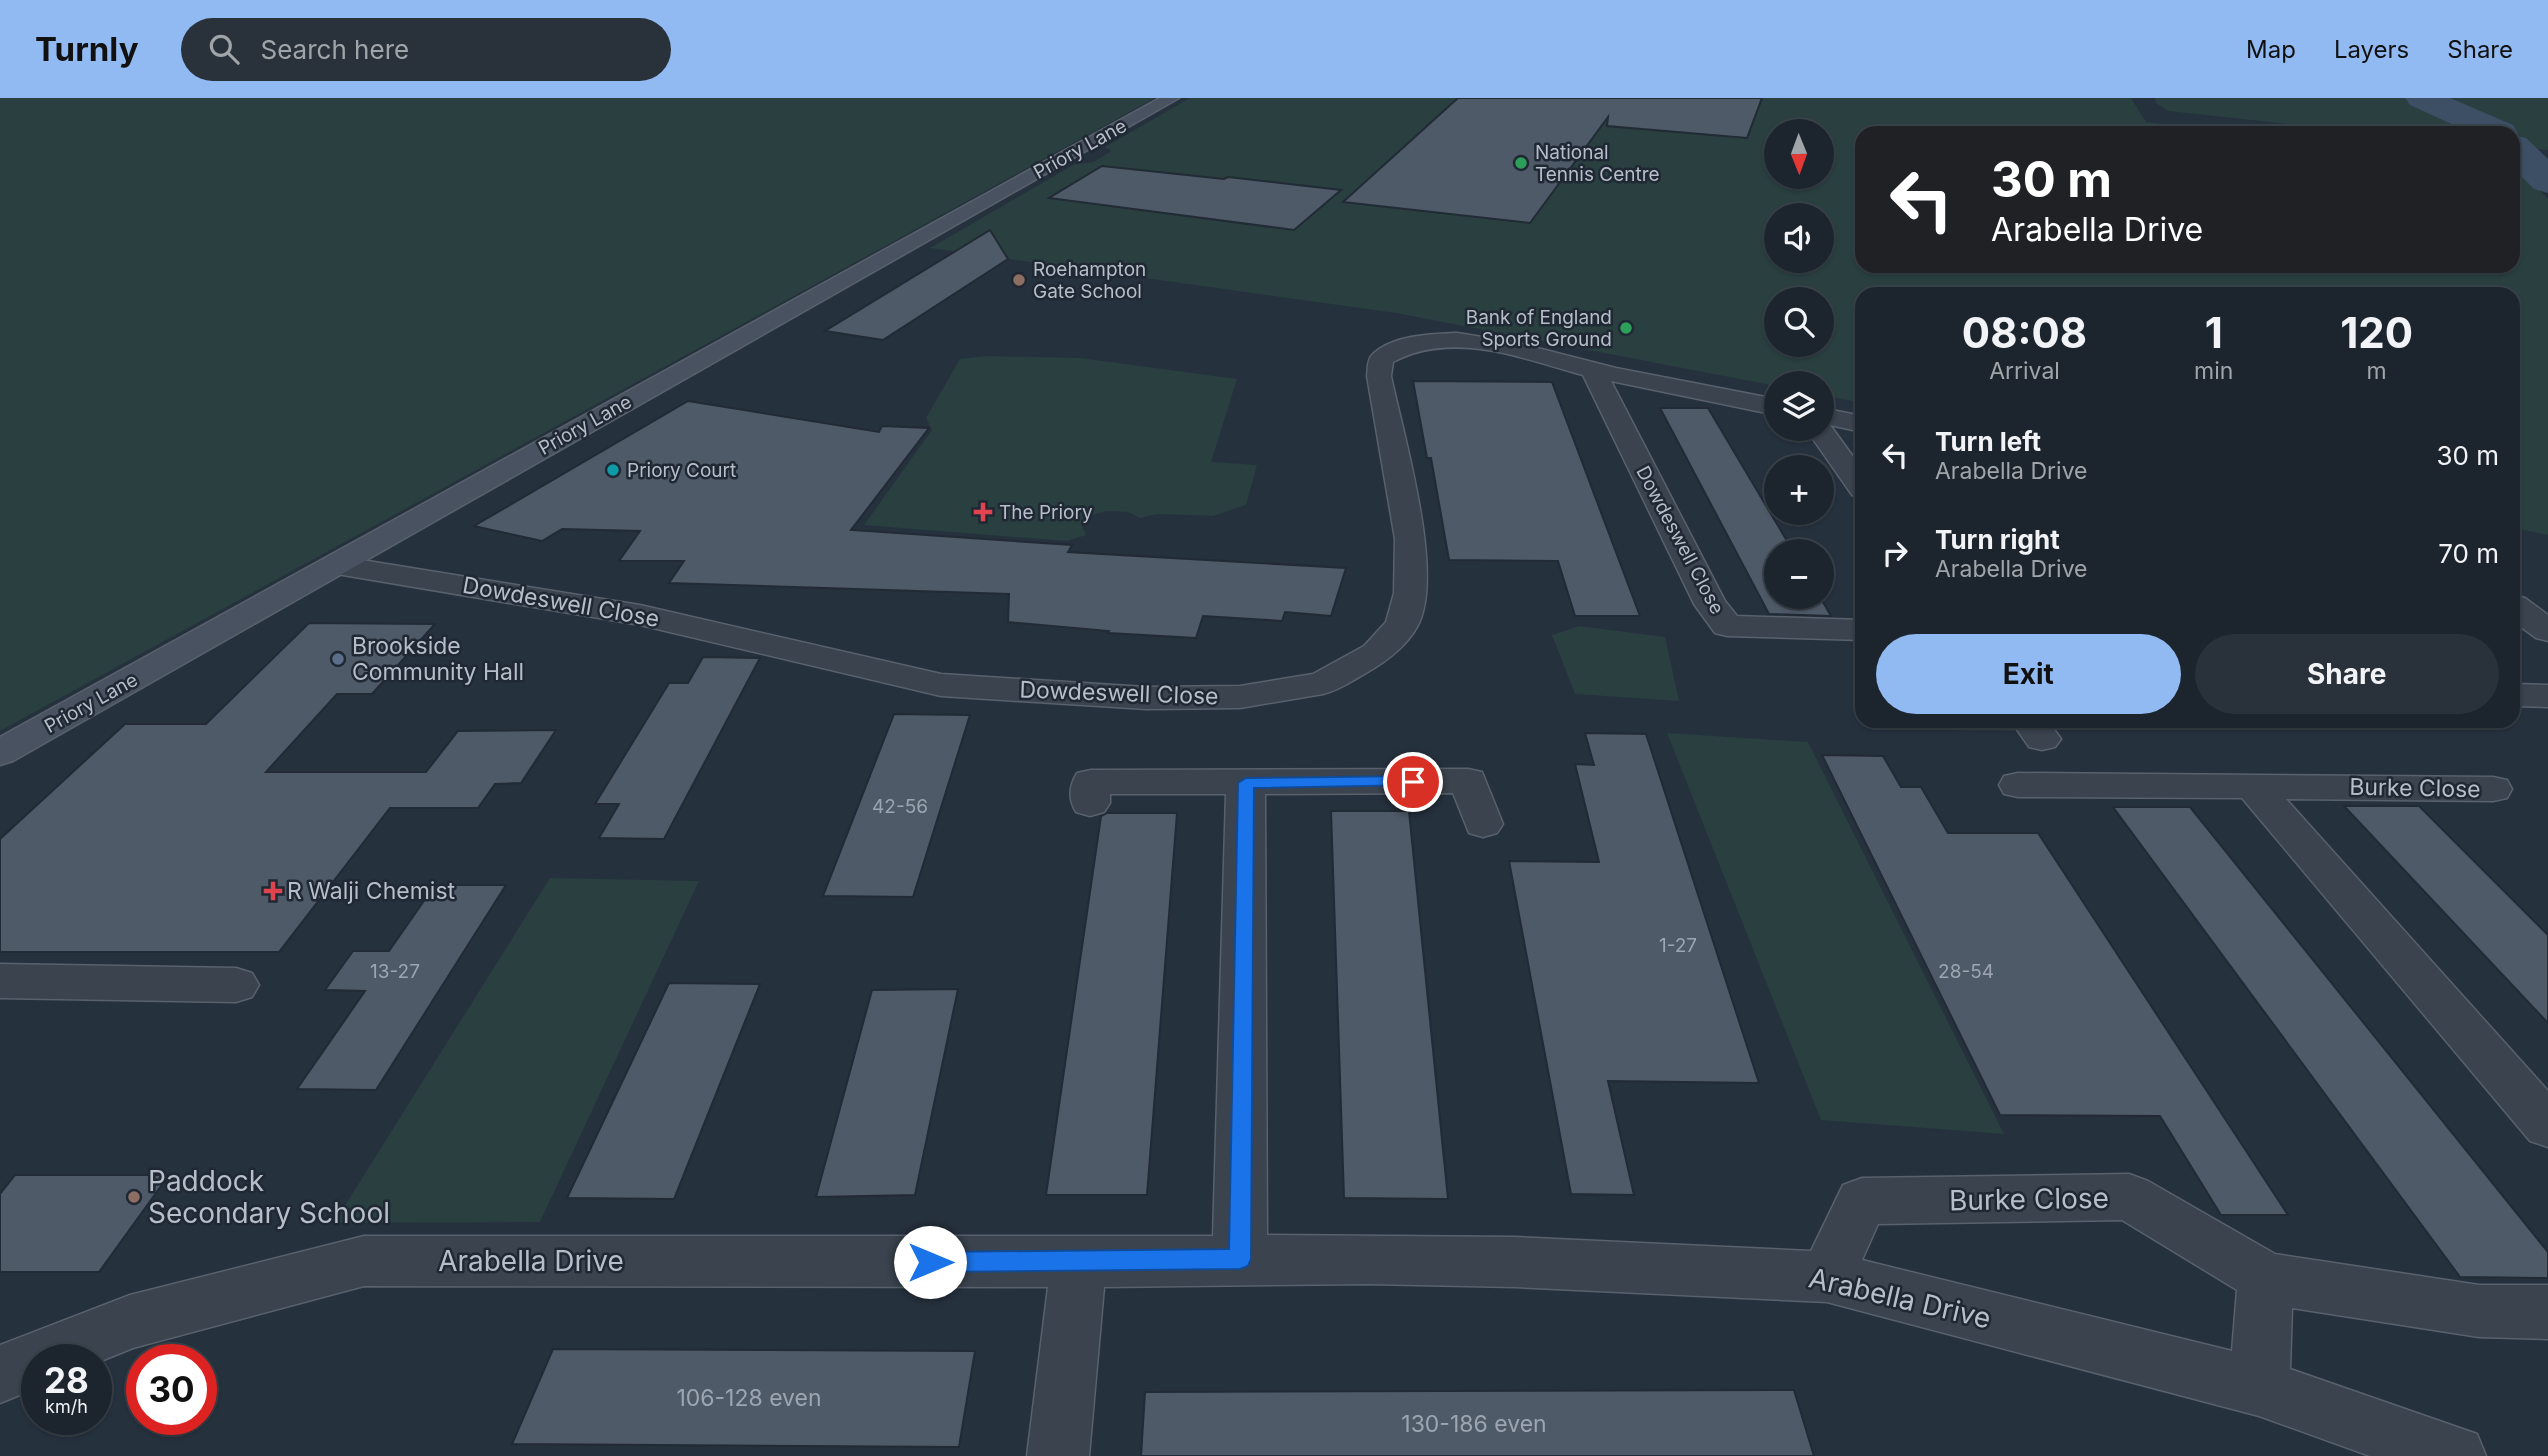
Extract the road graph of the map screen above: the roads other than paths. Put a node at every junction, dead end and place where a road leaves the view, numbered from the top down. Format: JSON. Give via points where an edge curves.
{"nodes":[{"id":1,"x":1171,"y":98,"type":"edge"},
{"id":2,"x":1593,"y":370,"type":"junction"},
{"id":3,"x":1764,"y":405,"type":"edge"},
{"id":4,"x":1834,"y":418,"type":"edge"},
{"id":5,"x":1855,"y":423,"type":"edge"},
{"id":6,"x":1828,"y":441,"type":"edge"},
{"id":7,"x":1855,"y":479,"type":"edge"},
{"id":8,"x":337,"y":565,"type":"junction"},
{"id":9,"x":2520,"y":610,"type":"edge"},
{"id":10,"x":1855,"y":630,"type":"edge"},
{"id":11,"x":2548,"y":631,"type":"edge"},
{"id":12,"x":2520,"y":695,"type":"edge"},
{"id":13,"x":2548,"y":696,"type":"edge"},
{"id":14,"x":0,"y":753,"type":"edge"},
{"id":15,"x":1246,"y":783,"type":"junction"},
{"id":16,"x":2018,"y":785,"type":"dead end"},
{"id":17,"x":2253,"y":786,"type":"junction"},
{"id":18,"x":2493,"y":789,"type":"dead end"},
{"id":19,"x":1090,"y":803,"type":"dead end"},
{"id":20,"x":1483,"y":824,"type":"dead end"},
{"id":21,"x":0,"y":981,"type":"edge"},
{"id":22,"x":236,"y":985,"type":"dead end"},
{"id":23,"x":2548,"y":1126,"type":"edge"},
{"id":24,"x":1240,"y":1259,"type":"junction"},
{"id":25,"x":1079,"y":1262,"type":"junction"},
{"id":26,"x":1827,"y":1277,"type":"junction"},
{"id":27,"x":2266,"y":1278,"type":"junction"},
{"id":28,"x":2548,"y":1312,"type":"edge"},
{"id":29,"x":0,"y":1374,"type":"edge"},
{"id":30,"x":2259,"y":1387,"type":"junction"},
{"id":31,"x":1058,"y":1456,"type":"edge"},
{"id":32,"x":2455,"y":1456,"type":"edge"}],
"edges":[{"from":1,"to":8,"type":"street","name":"Priory Lane"},
{"from":2,"to":3,"type":"street","name":"Dowdeswell Close"},
{"from":2,"to":8,"type":"street","name":"Dowdeswell Close","via":[[1500,345],[1453,341],[1419,342],[1396,348],[1381,359],[1379,376],[1410,540],[1410,593],[1402,625],[1376,653],[1323,683],[1240,697],[1146,698],[942,685],[640,615]]},
{"from":2,"to":10,"type":"street","name":"Dowdeswell Close","via":[[1710,604],[1727,626]]},
{"from":4,"to":5,"type":"street"},
{"from":6,"to":7,"type":"street"},
{"from":8,"to":14,"type":"street","name":"Priory Lane"},
{"from":9,"to":11,"type":"street"},
{"from":12,"to":13,"type":"street"},
{"from":15,"to":19,"type":"street","via":[[1091,782]]},
{"from":15,"to":20,"type":"street","via":[[1468,781]]},
{"from":15,"to":24,"type":"street"},
{"from":16,"to":17,"type":"street","name":"Burke Close"},
{"from":17,"to":18,"type":"street","name":"Burke Close"},
{"from":17,"to":23,"type":"street"},
{"from":21,"to":22,"type":"street"},
{"from":24,"to":25,"type":"street","name":"Arabella Drive"},
{"from":24,"to":26,"type":"street","name":"Arabella Drive","via":[[1515,1262]]},
{"from":25,"to":29,"type":"street","name":"Arabella Drive","via":[[363,1261],[130,1322]]},
{"from":25,"to":31,"type":"street"},
{"from":26,"to":27,"type":"street","name":"Burke Close","via":[[1862,1201],[2129,1197]]},
{"from":26,"to":30,"type":"street","name":"Arabella Drive"},
{"from":27,"to":28,"type":"street","name":"Burke Close","via":[[2479,1311]]},
{"from":27,"to":30,"type":"street"},
{"from":30,"to":32,"type":"street","name":"Arabella Drive"}]}
